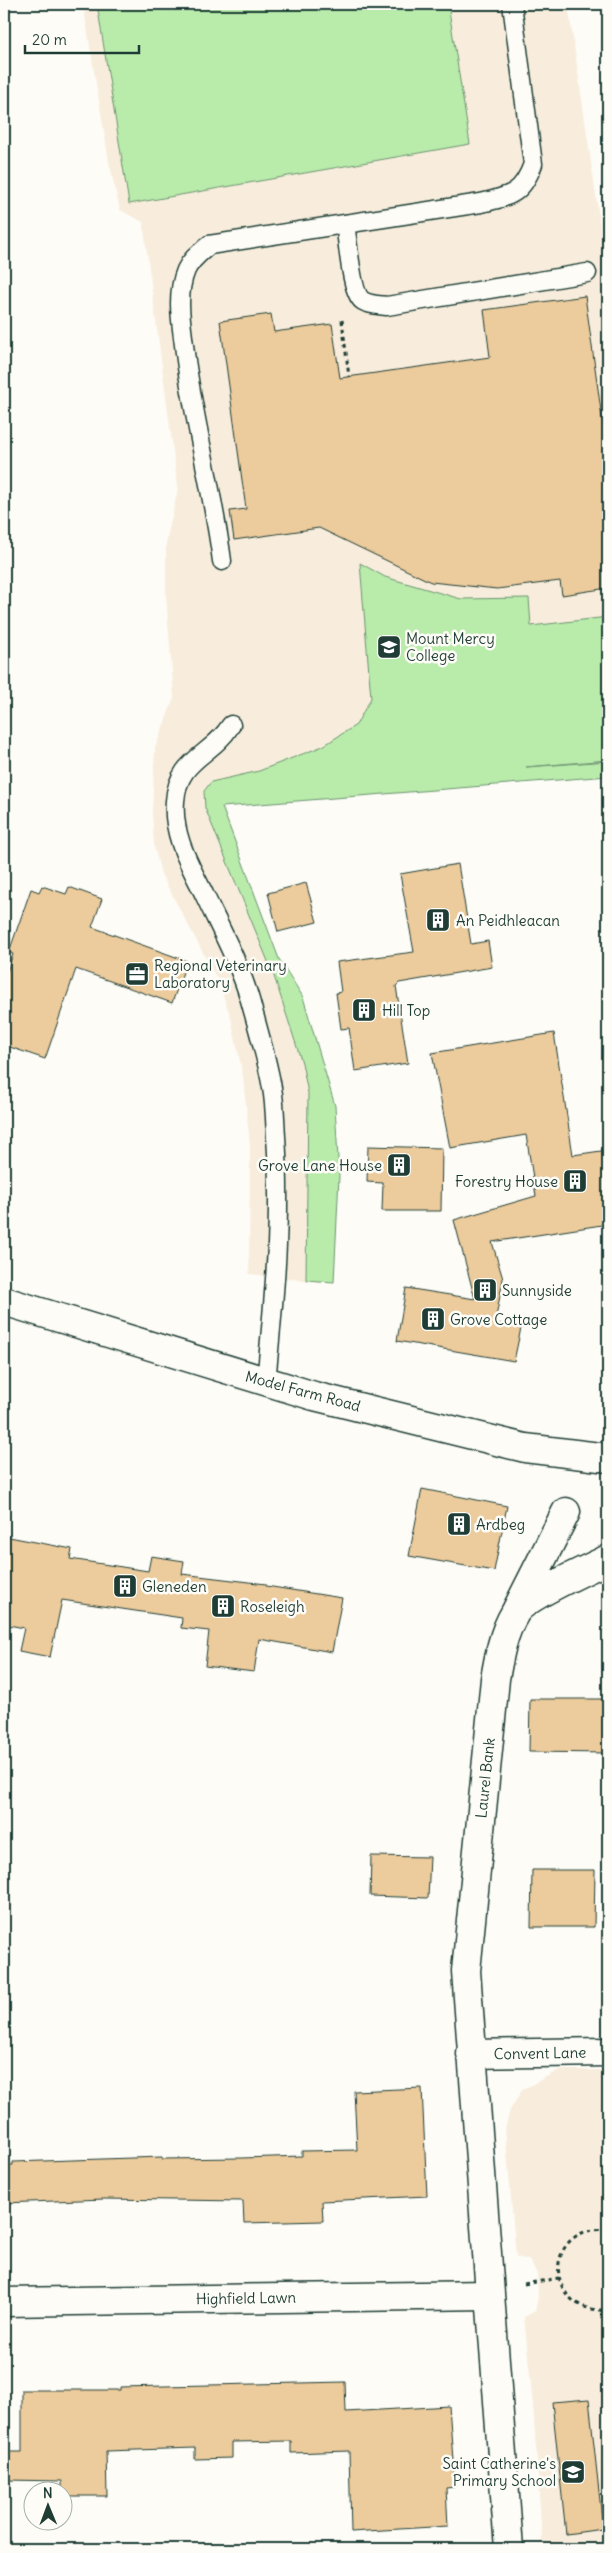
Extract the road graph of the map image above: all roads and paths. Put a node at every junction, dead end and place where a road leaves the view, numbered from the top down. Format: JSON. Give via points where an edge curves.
{"nodes":[{"id":1,"x":512,"y":4,"type":"edge"},
{"id":2,"x":345,"y":224,"type":"junction"},
{"id":3,"x":587,"y":273,"type":"dead end"},
{"id":4,"x":222,"y":561,"type":"dead end"},
{"id":5,"x":231,"y":725,"type":"dead end"},
{"id":6,"x":4,"y":1301,"type":"edge"},
{"id":7,"x":266,"y":1382,"type":"junction"},
{"id":8,"x":608,"y":1458,"type":"edge"},
{"id":9,"x":566,"y":1512,"type":"dead end"},
{"id":10,"x":608,"y":1559,"type":"edge"},
{"id":11,"x":516,"y":1610,"type":"junction"},
{"id":12,"x":608,"y":2052,"type":"edge"},
{"id":13,"x":471,"y":2054,"type":"junction"},
{"id":14,"x":608,"y":2230,"type":"edge"},
{"id":15,"x":489,"y":2295,"type":"junction"},
{"id":16,"x":4,"y":2302,"type":"edge"},
{"id":17,"x":608,"y":2310,"type":"edge"},
{"id":18,"x":509,"y":2549,"type":"edge"}],
"edges":[{"from":1,"to":2,"type":"lane","via":[[533,164],[519,190],[481,203]]},
{"from":2,"to":3,"type":"lane","via":[[356,291],[362,301],[369,304],[387,306]]},
{"from":2,"to":4,"type":"lane","via":[[209,245],[185,271],[180,292],[181,322],[190,394]]},
{"from":5,"to":7,"type":"lane","via":[[213,747],[186,767],[179,778],[175,800],[176,824],[180,846],[224,934],[249,997],[272,1090],[280,1185]]},
{"from":6,"to":7,"type":"street","name":"Model Farm Road"},
{"from":7,"to":8,"type":"street","name":"Model Farm Road","via":[[524,1448]]},
{"from":9,"to":11,"type":"street","name":"Laurel Bank"},
{"from":10,"to":11,"type":"street","via":[[543,1592]]},
{"from":11,"to":13,"type":"street","name":"Laurel Bank","via":[[502,1640],[494,1679],[466,1971]]},
{"from":12,"to":13,"type":"street","name":"Convent Lane"},
{"from":13,"to":15,"type":"street"},
{"from":14,"to":17,"type":"path","via":[[597,2228],[571,2240],[562,2250],[558,2264],[559,2278],[572,2301],[583,2308]]},
{"from":15,"to":16,"type":"street","name":"Highfield Lawn"},
{"from":15,"to":18,"type":"street"}]}
